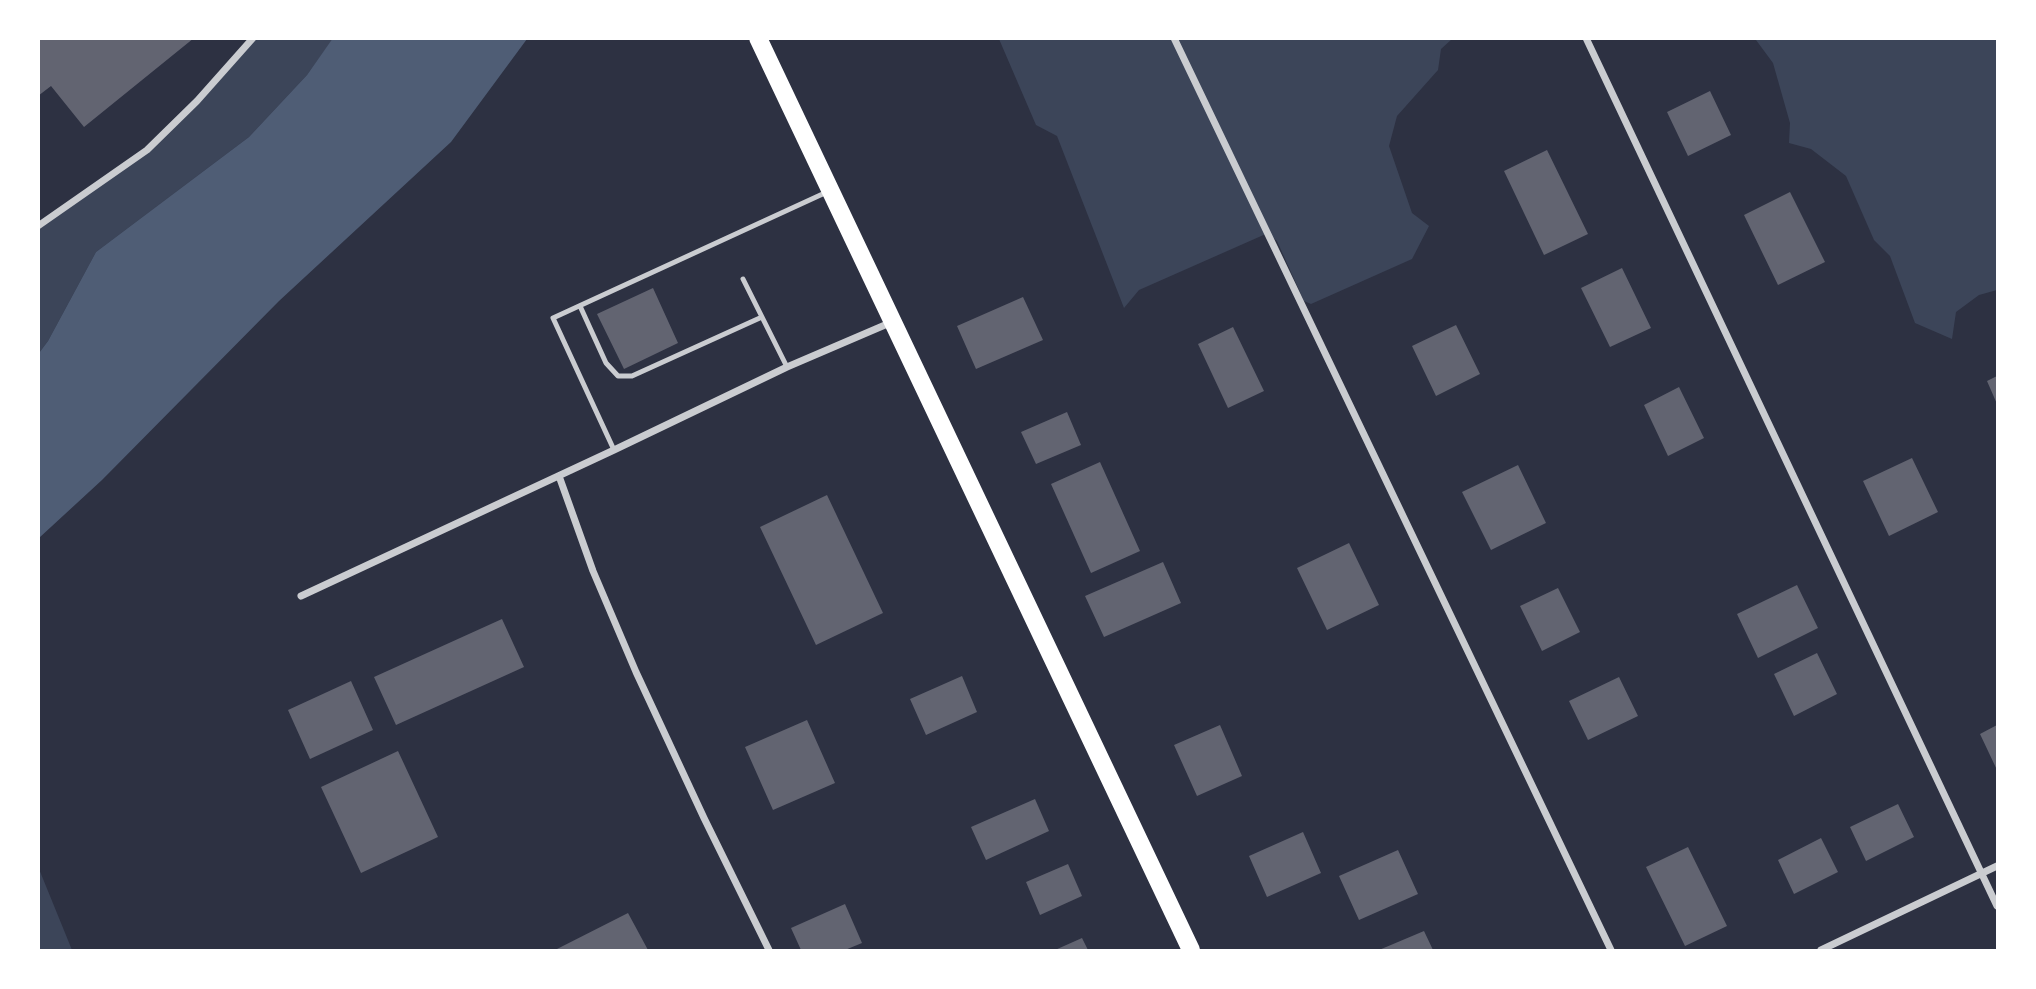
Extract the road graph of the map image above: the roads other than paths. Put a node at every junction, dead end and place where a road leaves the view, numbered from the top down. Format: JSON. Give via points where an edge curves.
{"nodes":[{"id":1,"x":253,"y":38,"type":"edge"},
{"id":2,"x":758,"y":38,"type":"edge"},
{"id":3,"x":1174,"y":38,"type":"edge"},
{"id":4,"x":1586,"y":38,"type":"edge"},
{"id":5,"x":830,"y":190,"type":"junction"},
{"id":6,"x":38,"y":226,"type":"edge"},
{"id":7,"x":743,"y":279,"type":"dead end"},
{"id":8,"x":580,"y":306,"type":"junction"},
{"id":9,"x":762,"y":317,"type":"junction"},
{"id":10,"x":892,"y":321,"type":"junction"},
{"id":11,"x":787,"y":367,"type":"junction"},
{"id":12,"x":614,"y":450,"type":"junction"},
{"id":13,"x":559,"y":476,"type":"junction"},
{"id":14,"x":301,"y":596,"type":"dead end"},
{"id":15,"x":1997,"y":866,"type":"edge"},
{"id":16,"x":1982,"y":874,"type":"junction"},
{"id":17,"x":1997,"y":906,"type":"edge"},
{"id":18,"x":769,"y":950,"type":"edge"},
{"id":19,"x":1191,"y":950,"type":"edge"},
{"id":20,"x":1611,"y":950,"type":"edge"},
{"id":21,"x":1821,"y":950,"type":"edge"}],
"edges":[{"from":1,"to":6,"type":"street","via":[[147,150]]},
{"from":2,"to":5,"type":"main road"},
{"from":3,"to":20,"type":"street"},
{"from":4,"to":16,"type":"street"},
{"from":5,"to":8,"type":"lane"},
{"from":5,"to":10,"type":"main road"},
{"from":7,"to":9,"type":"lane"},
{"from":8,"to":9,"type":"lane","via":[[606,363],[618,376],[632,376]]},
{"from":8,"to":12,"type":"lane","via":[[553,318]]},
{"from":9,"to":11,"type":"lane"},
{"from":10,"to":11,"type":"street"},
{"from":10,"to":19,"type":"main road"},
{"from":11,"to":12,"type":"street"},
{"from":12,"to":13,"type":"street"},
{"from":13,"to":14,"type":"street"},
{"from":13,"to":18,"type":"street","via":[[636,673]]},
{"from":15,"to":16,"type":"street"},
{"from":16,"to":17,"type":"street"},
{"from":16,"to":21,"type":"street"}]}
